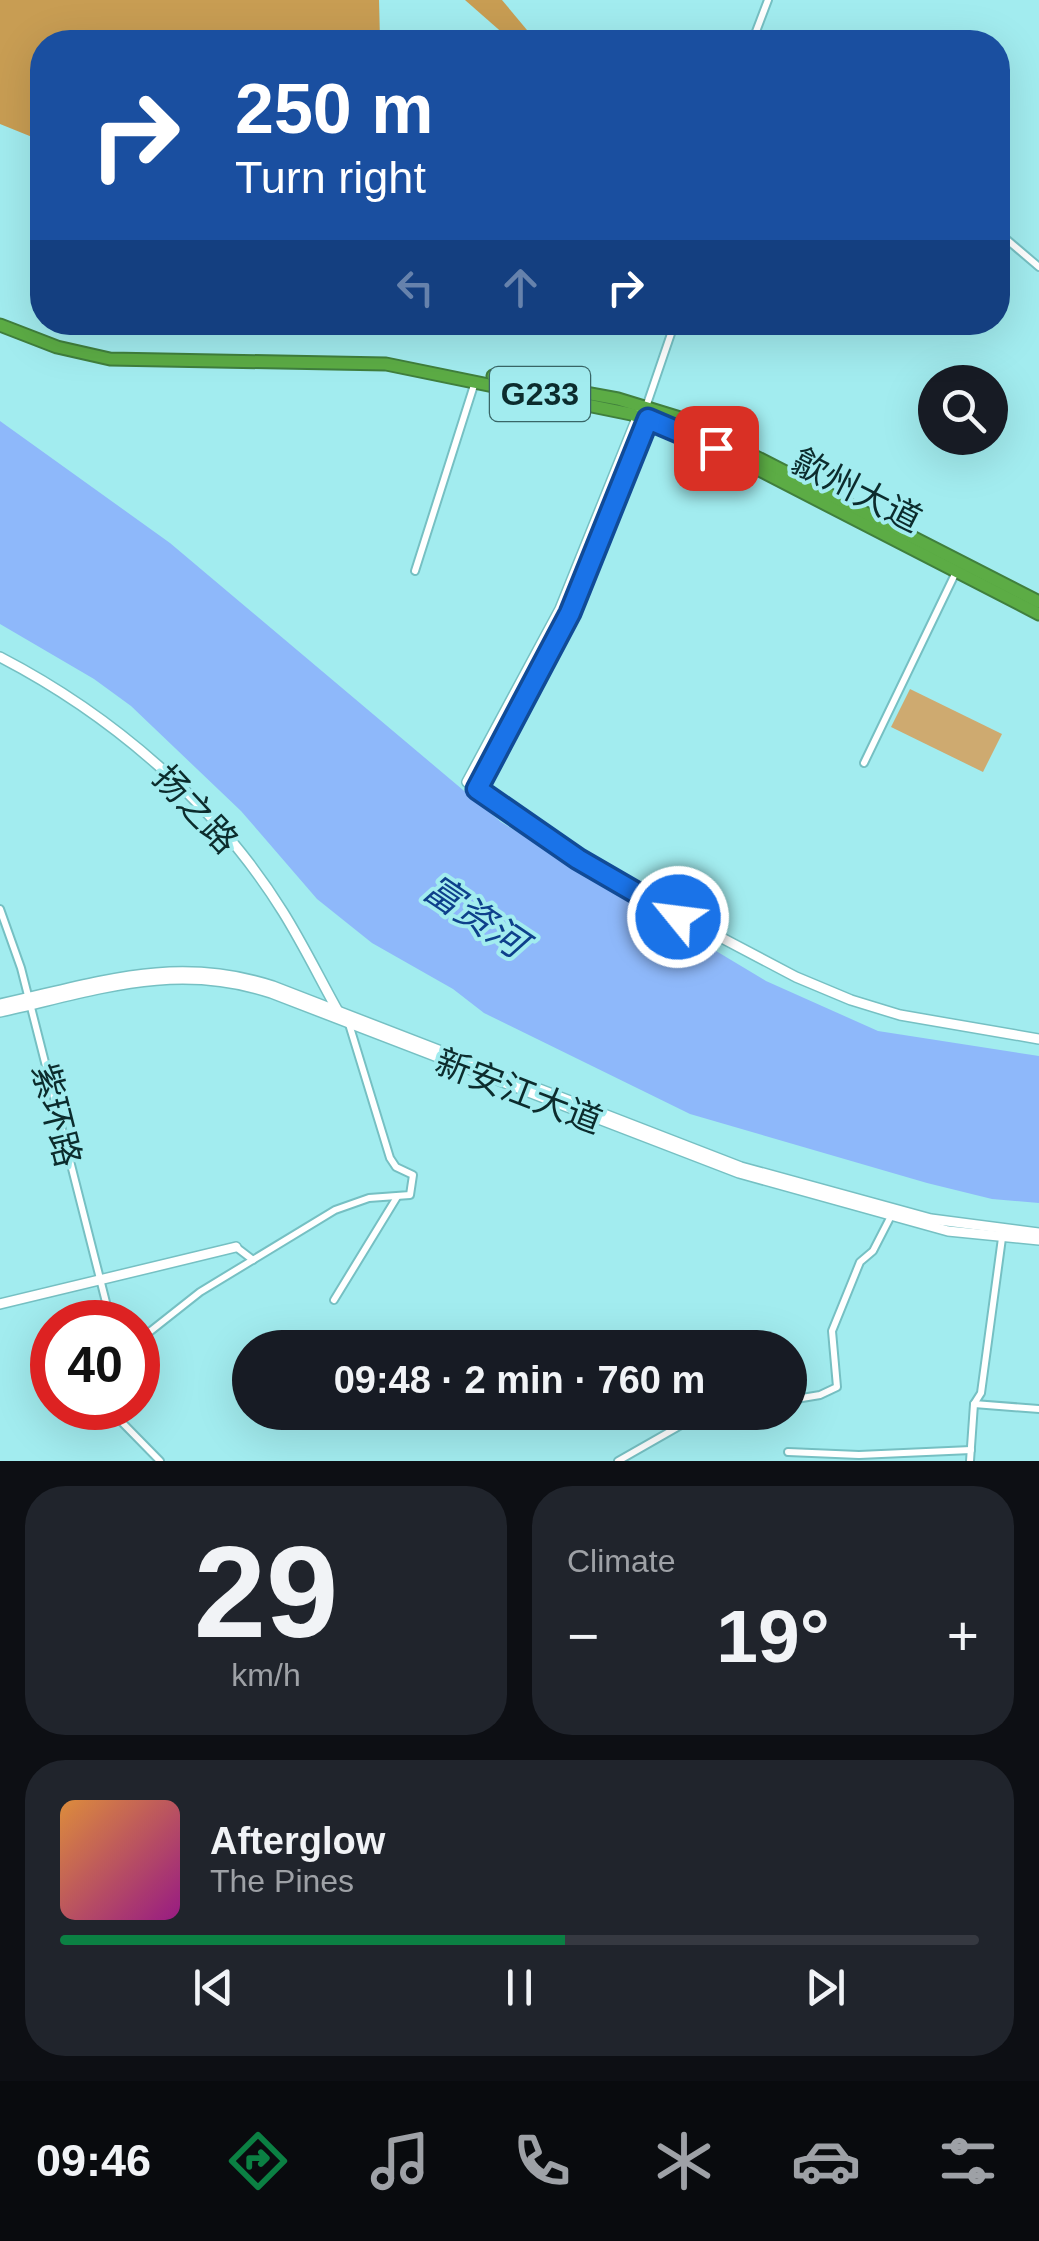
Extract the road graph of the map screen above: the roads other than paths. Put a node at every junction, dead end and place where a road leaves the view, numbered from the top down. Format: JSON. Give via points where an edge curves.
{"nodes":[{"id":1,"x":768,"y":0,"type":"edge"},
{"id":2,"x":757,"y":30,"type":"edge"},
{"id":3,"x":1010,"y":242,"type":"edge"},
{"id":4,"x":1039,"y":267,"type":"edge"},
{"id":5,"x":0,"y":316,"type":"edge"},
{"id":6,"x":0,"y":325,"type":"edge"},
{"id":7,"x":30,"y":328,"type":"edge"},
{"id":8,"x":47,"y":335,"type":"edge"},
{"id":9,"x":671,"y":335,"type":"edge"},
{"id":10,"x":476,"y":381,"type":"junction"},
{"id":11,"x":645,"y":411,"type":"junction"},
{"id":12,"x":416,"y":571,"type":"dead end"},
{"id":13,"x":956,"y":572,"type":"junction"},
{"id":14,"x":1039,"y":602,"type":"edge"},
{"id":15,"x":1039,"y":614,"type":"edge"},
{"id":16,"x":4,"y":659,"type":"edge"},
{"id":17,"x":0,"y":673,"type":"edge"},
{"id":18,"x":864,"y":763,"type":"dead end"},
{"id":19,"x":477,"y":789,"type":"junction"},
{"id":20,"x":0,"y":909,"type":"edge"},
{"id":21,"x":29,"y":1002,"type":"junction"},
{"id":22,"x":0,"y":1008,"type":"edge"},
{"id":23,"x":339,"y":1012,"type":"junction"},
{"id":24,"x":349,"y":1024,"type":"junction"},
{"id":25,"x":1039,"y":1039,"type":"edge"},
{"id":26,"x":398,"y":1196,"type":"junction"},
{"id":27,"x":891,"y":1216,"type":"junction"},
{"id":28,"x":1039,"y":1236,"type":"edge"},
{"id":29,"x":1002,"y":1238,"type":"junction"},
{"id":30,"x":236,"y":1247,"type":"joint"},
{"id":31,"x":254,"y":1260,"type":"junction"},
{"id":32,"x":99,"y":1280,"type":"junction"},
{"id":33,"x":104,"y":1300,"type":"edge"},
{"id":34,"x":334,"y":1300,"type":"dead end"},
{"id":35,"x":0,"y":1304,"type":"edge"},
{"id":36,"x":160,"y":1324,"type":"edge"},
{"id":37,"x":807,"y":1397,"type":"edge"},
{"id":38,"x":974,"y":1404,"type":"junction"},
{"id":39,"x":1039,"y":1409,"type":"edge"},
{"id":40,"x":130,"y":1430,"type":"edge"},
{"id":41,"x":672,"y":1430,"type":"edge"},
{"id":42,"x":971,"y":1450,"type":"junction"},
{"id":43,"x":788,"y":1452,"type":"dead end"},
{"id":44,"x":160,"y":1461,"type":"edge"},
{"id":45,"x":618,"y":1461,"type":"edge"},
{"id":46,"x":970,"y":1461,"type":"edge"}],
"edges":[{"from":1,"to":2,"type":"street"},
{"from":3,"to":4,"type":"street"},
{"from":5,"to":7,"type":"highway","name":"歙州大道","number":"G233"},
{"from":6,"to":10,"type":"highway","name":"歙州大道","number":"G233","via":[[110,360],[368,362]]},
{"from":8,"to":11,"type":"highway","name":"歙州大道","number":"G233","via":[[98,350],[160,354],[368,354],[540,383]]},
{"from":9,"to":11,"type":"street"},
{"from":10,"to":11,"type":"highway","name":"歙州大道","number":"G233"},
{"from":10,"to":12,"type":"street"},
{"from":11,"to":13,"type":"highway","name":"歙州大道","number":"G233"},
{"from":11,"to":14,"type":"highway","name":"歙州大道","number":"G233","via":[[708,431]]},
{"from":11,"to":19,"type":"street","via":[[570,613]]},
{"from":11,"to":19,"type":"street","via":[[560,608],[467,782]]},
{"from":13,"to":15,"type":"highway","name":"歙州大道","number":"G233"},
{"from":13,"to":18,"type":"street"},
{"from":16,"to":17,"type":"street"},
{"from":16,"to":23,"type":"street","name":"扬之路","via":[[96,716],[200,806],[282,909]]},
{"from":19,"to":25,"type":"street","via":[[629,890],[810,983],[900,1016]]},
{"from":20,"to":21,"type":"street","name":"紫环路"},
{"from":21,"to":22,"type":"street","name":"新安江大道"},
{"from":21,"to":23,"type":"street","name":"新安江大道","via":[[140,973],[193,969],[260,982]]},
{"from":21,"to":24,"type":"street","name":"新安江大道","via":[[192,976],[258,988]]},
{"from":21,"to":32,"type":"street","name":"紫环路"},
{"from":23,"to":28,"type":"street","name":"新安江大道","via":[[741,1166],[950,1224]]},
{"from":24,"to":26,"type":"street","via":[[390,1158],[414,1177],[410,1196]]},
{"from":24,"to":27,"type":"street","name":"新安江大道","via":[[714,1165]]},
{"from":26,"to":31,"type":"street","via":[[343,1206]]},
{"from":26,"to":34,"type":"street"},
{"from":27,"to":29,"type":"street","name":"新安江大道"},
{"from":27,"to":37,"type":"street","via":[[860,1262],[832,1331],[837,1387]]},
{"from":28,"to":29,"type":"street","name":"新安江大道"},
{"from":29,"to":38,"type":"street"},
{"from":30,"to":31,"type":"street"},
{"from":30,"to":32,"type":"street"},
{"from":31,"to":36,"type":"street"},
{"from":32,"to":33,"type":"street","name":"紫环路"},
{"from":32,"to":35,"type":"street"},
{"from":38,"to":39,"type":"street"},
{"from":38,"to":42,"type":"street"},
{"from":40,"to":44,"type":"street"},
{"from":41,"to":45,"type":"street"},
{"from":42,"to":43,"type":"street"},
{"from":42,"to":46,"type":"street"}]}
